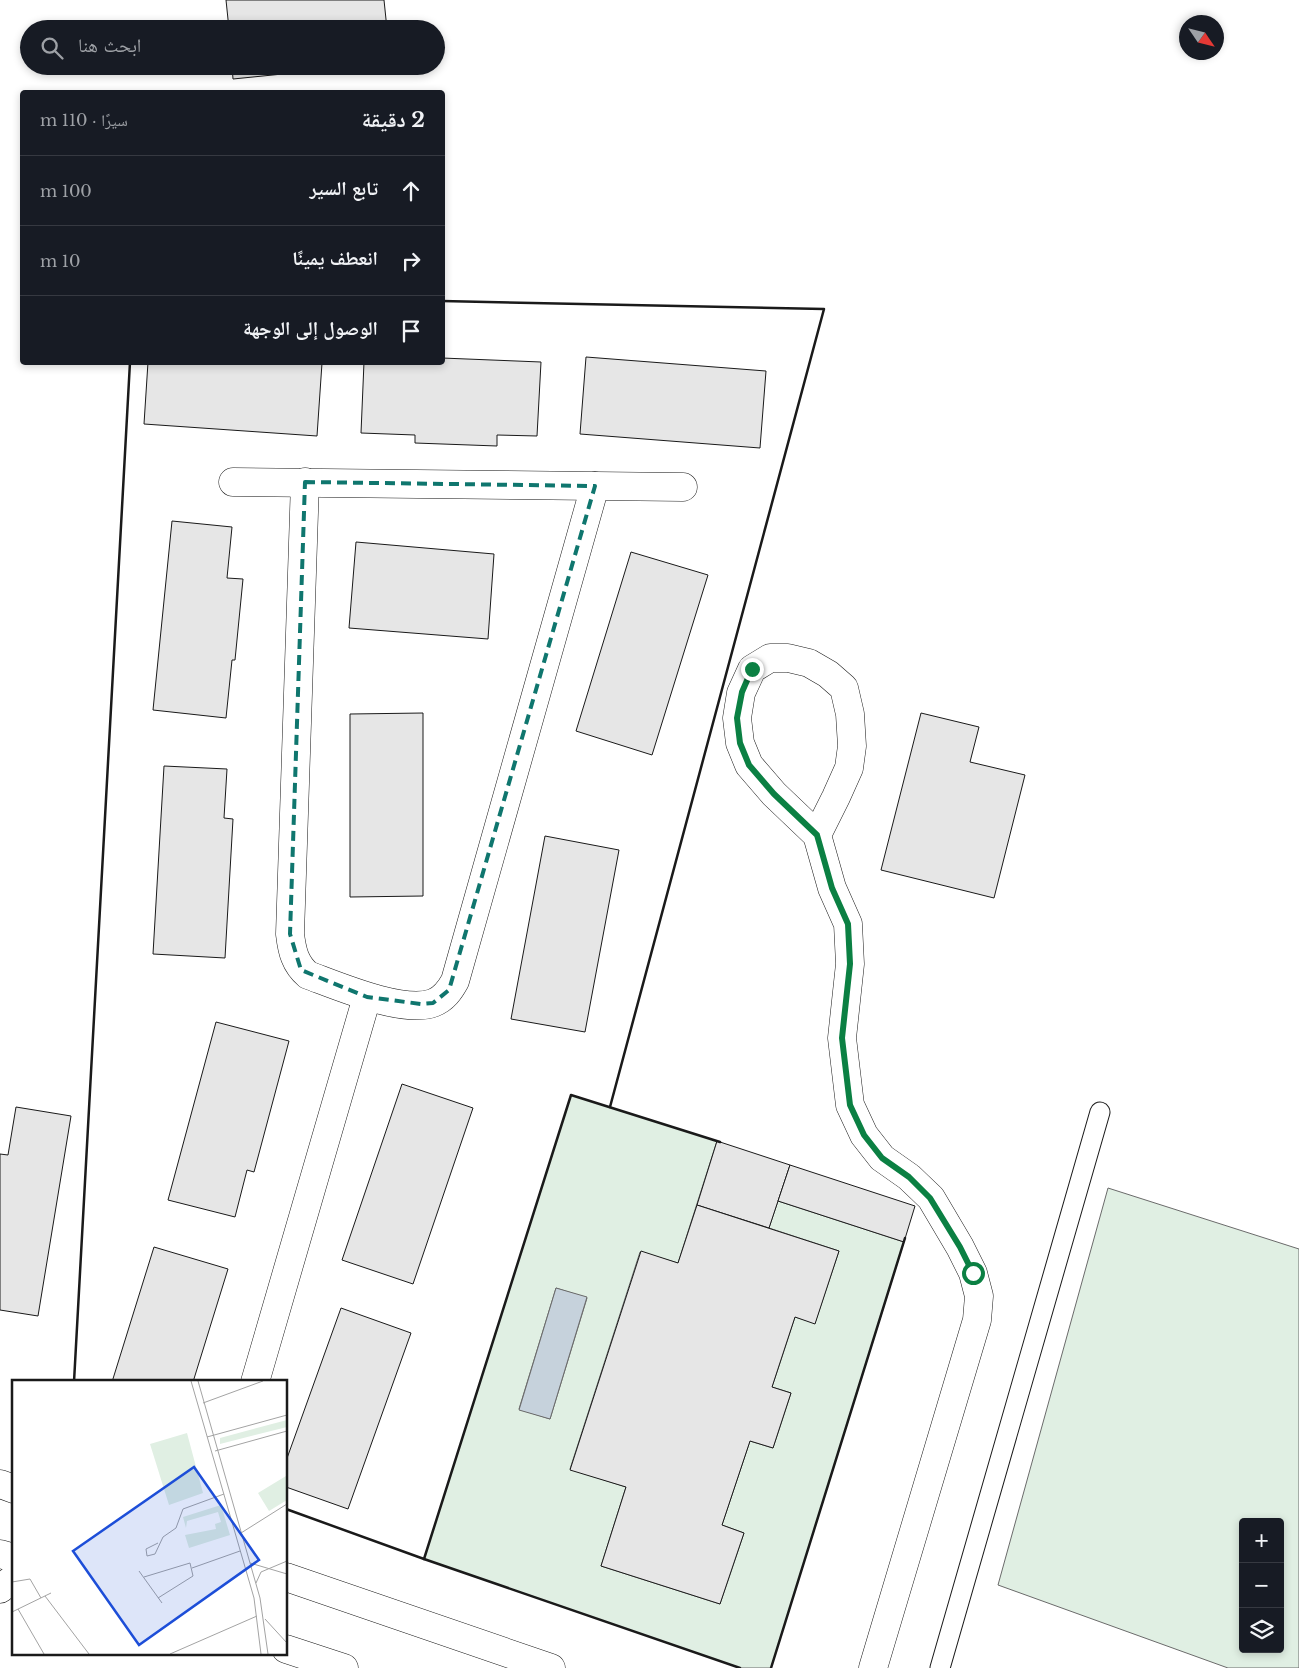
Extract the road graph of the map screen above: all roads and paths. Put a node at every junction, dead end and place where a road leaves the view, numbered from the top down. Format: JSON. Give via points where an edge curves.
{"nodes":[{"id":1,"x":233,"y":482,"type":"dead end"},
{"id":2,"x":305,"y":482,"type":"junction"},
{"id":3,"x":595,"y":486,"type":"junction"},
{"id":4,"x":683,"y":487,"type":"dead end"},
{"id":5,"x":817,"y":835,"type":"junction"},
{"id":6,"x":367,"y":997,"type":"junction"},
{"id":7,"x":1100,"y":1112,"type":"dead end"},
{"id":8,"x":256,"y":1380,"type":"edge"},
{"id":9,"x":288,"y":1578,"type":"edge"},
{"id":10,"x":12,"y":1580,"type":"edge"},
{"id":11,"x":0,"y":1590,"type":"edge"},
{"id":12,"x":288,"y":1650,"type":"edge"},
{"id":13,"x":344,"y":1668,"type":"edge"},
{"id":14,"x":551,"y":1668,"type":"edge"},
{"id":15,"x":873,"y":1668,"type":"edge"},
{"id":16,"x":940,"y":1668,"type":"edge"}],
"edges":[{"from":1,"to":2,"type":"street"},
{"from":2,"to":3,"type":"street"},
{"from":2,"to":6,"type":"street","via":[[290,934],[301,970]]},
{"from":3,"to":4,"type":"street"},
{"from":3,"to":6,"type":"street","via":[[455,981],[442,998],[433,1003],[407,1004]]},
{"from":5,"to":5,"type":"street","via":[[849,768],[852,746],[844,688],[809,664],[788,658],[770,658],[752,669],[742,692],[737,718],[740,743],[749,765]]},
{"from":5,"to":15,"type":"street","via":[[832,888],[848,924],[850,964],[842,1038],[850,1105],[864,1135],[882,1158],[909,1177],[930,1198],[960,1247],[973,1273],[979,1296],[977,1320]]},
{"from":6,"to":8,"type":"street"},
{"from":7,"to":16,"type":"lane"},
{"from":9,"to":14,"type":"street"},
{"from":10,"to":11,"type":"street"},
{"from":12,"to":13,"type":"street"}]}
